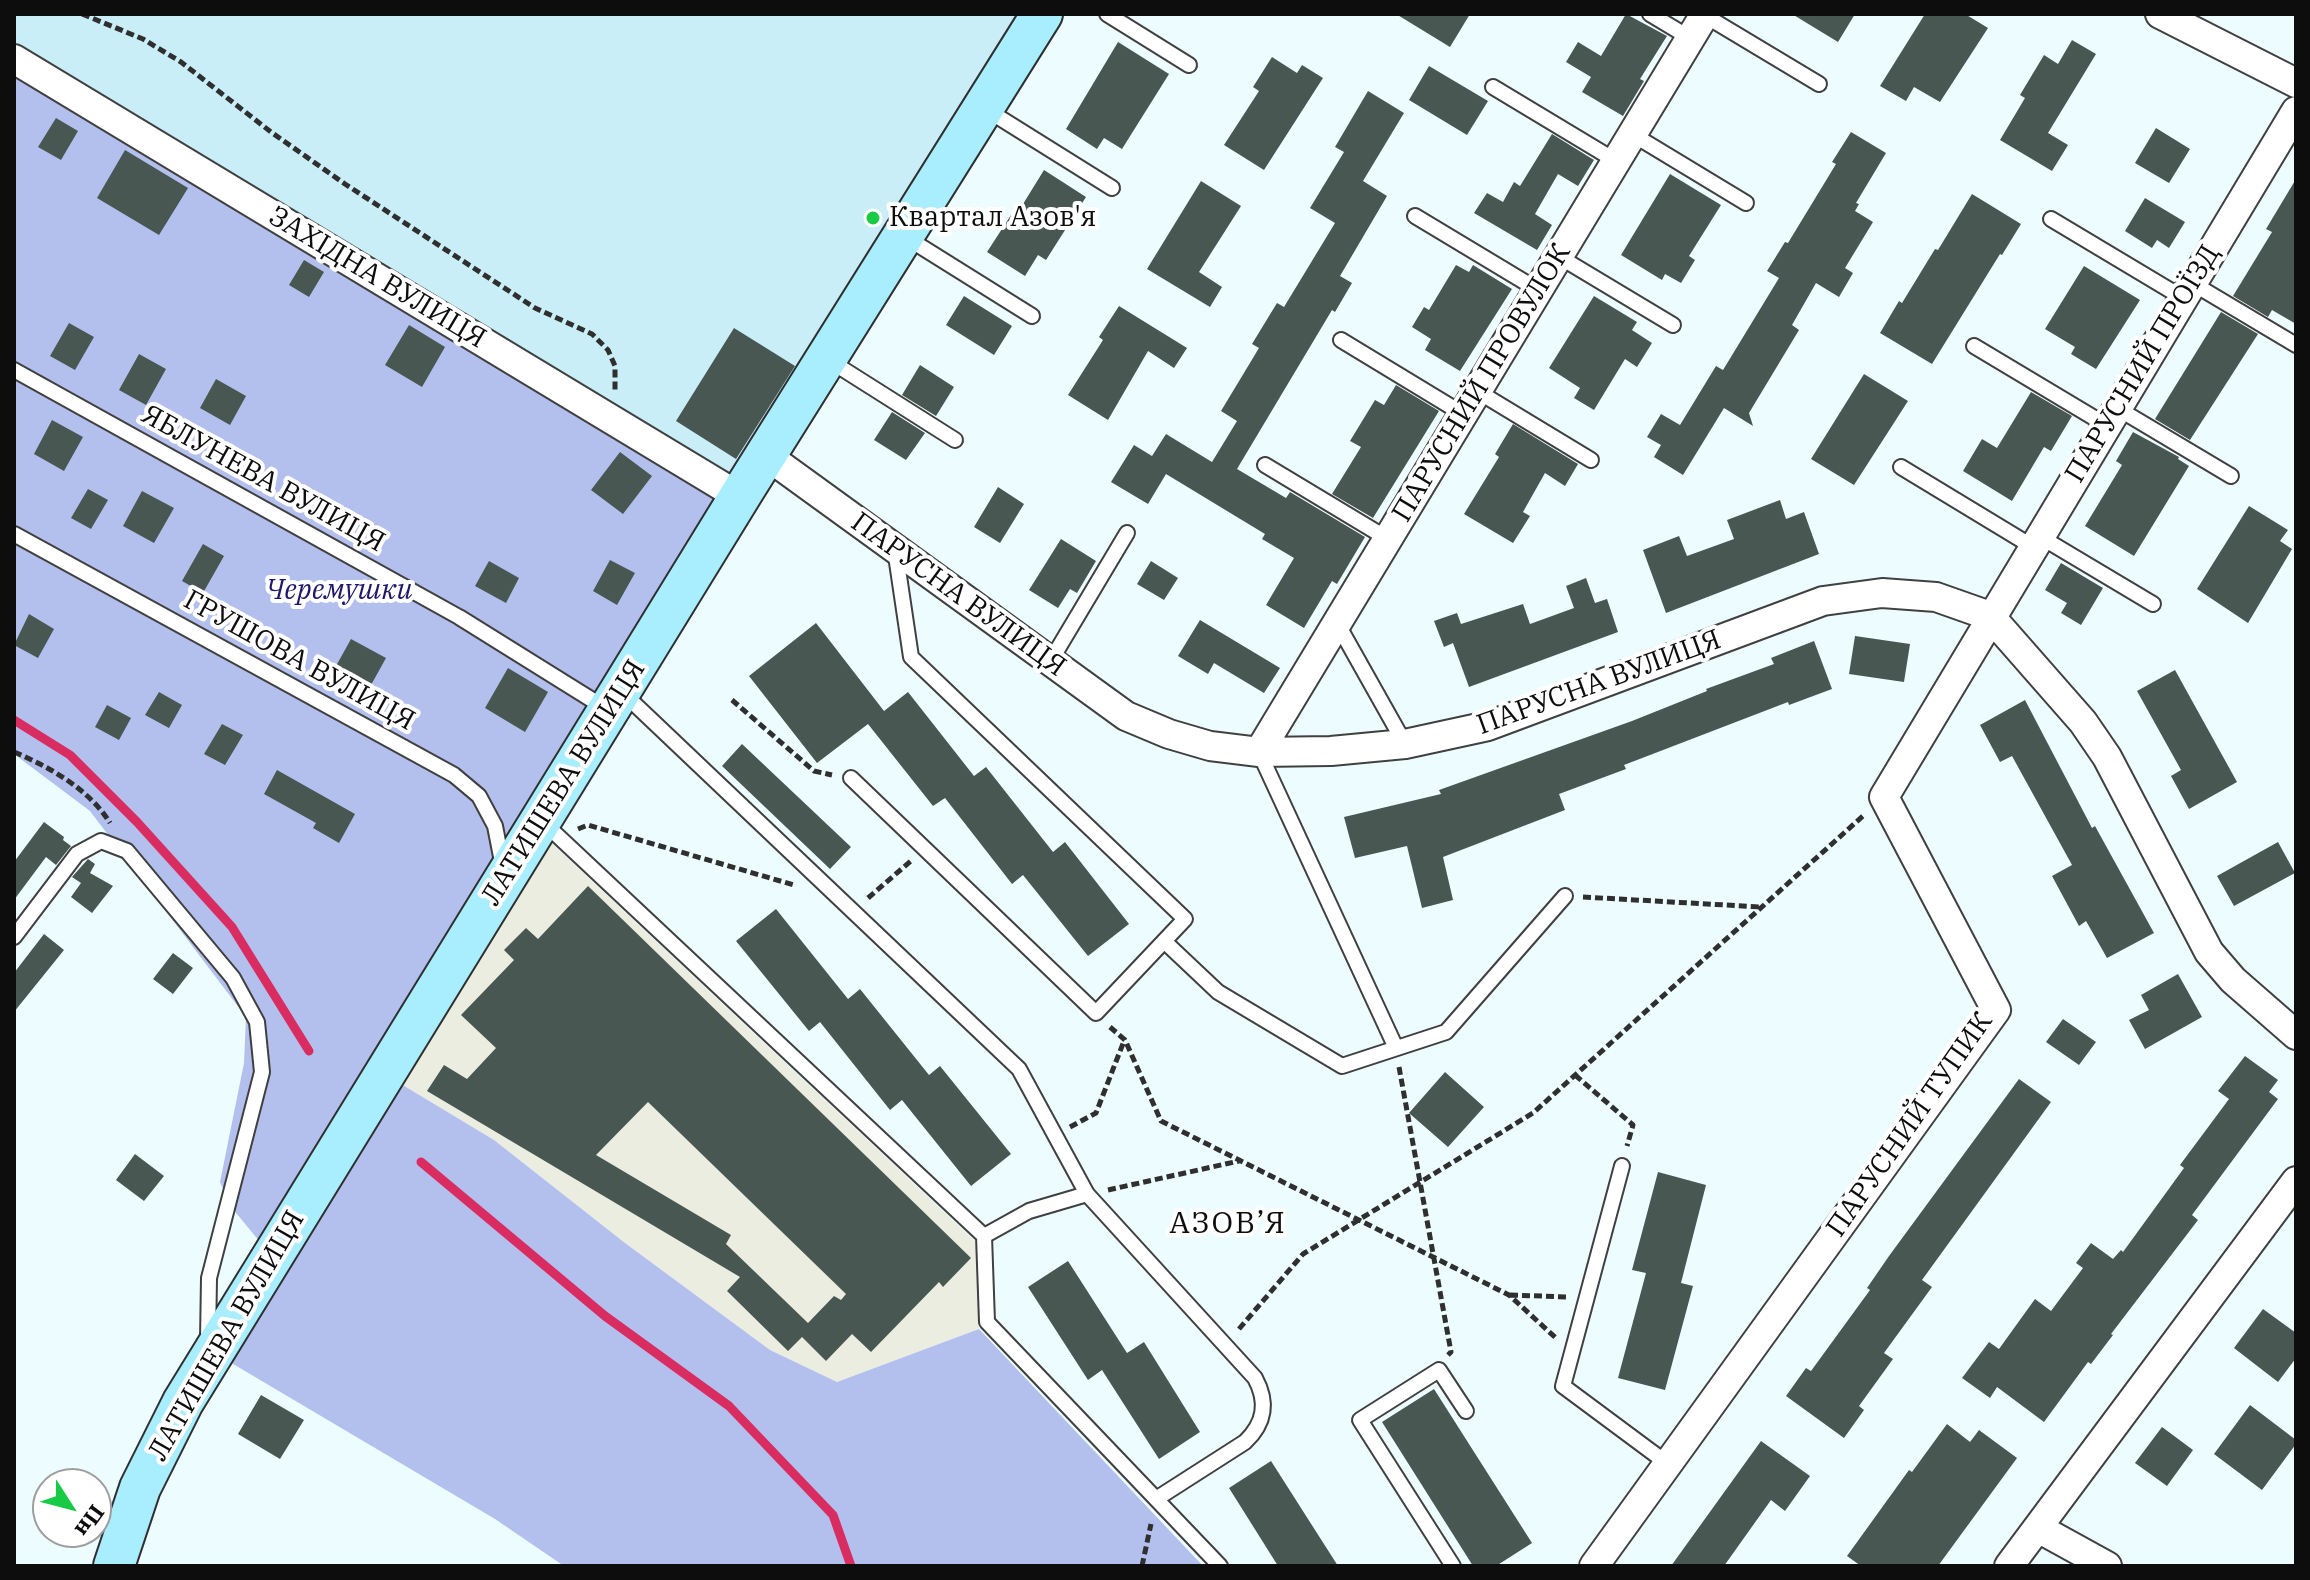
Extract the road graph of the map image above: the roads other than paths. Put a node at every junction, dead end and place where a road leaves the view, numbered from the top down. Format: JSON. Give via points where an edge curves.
{"nodes":[{"id":1,"x":1042,"y":14,"type":"edge"},
{"id":2,"x":1107,"y":14,"type":"edge"},
{"id":3,"x":1650,"y":14,"type":"edge"},
{"id":4,"x":2160,"y":14,"type":"edge"},
{"id":5,"x":1700,"y":22,"type":"edge"},
{"id":6,"x":14,"y":59,"type":"edge"},
{"id":7,"x":1189,"y":65,"type":"dead end"},
{"id":8,"x":2296,"y":83,"type":"edge"},
{"id":9,"x":1819,"y":84,"type":"dead end"},
{"id":10,"x":1493,"y":87,"type":"dead end"},
{"id":11,"x":983,"y":108,"type":"junction"},
{"id":12,"x":2296,"y":111,"type":"edge"},
{"id":13,"x":1632,"y":134,"type":"junction"},
{"id":14,"x":1616,"y":161,"type":"junction"},
{"id":15,"x":1112,"y":188,"type":"dead end"},
{"id":16,"x":1746,"y":203,"type":"dead end"},
{"id":17,"x":1415,"y":216,"type":"dead end"},
{"id":18,"x":2051,"y":219,"type":"dead end"},
{"id":19,"x":904,"y":236,"type":"junction"},
{"id":20,"x":1558,"y":256,"type":"junction"},
{"id":21,"x":1538,"y":290,"type":"junction"},
{"id":22,"x":2188,"y":290,"type":"junction"},
{"id":23,"x":1032,"y":316,"type":"dead end"},
{"id":24,"x":1673,"y":325,"type":"dead end"},
{"id":25,"x":1341,"y":340,"type":"dead end"},
{"id":26,"x":2296,"y":345,"type":"edge"},
{"id":27,"x":1974,"y":346,"type":"dead end"},
{"id":28,"x":827,"y":359,"type":"junction"},
{"id":29,"x":14,"y":370,"type":"edge"},
{"id":30,"x":1470,"y":402,"type":"junction"},
{"id":31,"x":2112,"y":416,"type":"junction"},
{"id":32,"x":955,"y":440,"type":"dead end"},
{"id":33,"x":766,"y":455,"type":"junction"},
{"id":34,"x":1591,"y":460,"type":"dead end"},
{"id":35,"x":1265,"y":465,"type":"dead end"},
{"id":36,"x":1901,"y":467,"type":"dead end"},
{"id":37,"x":2231,"y":476,"type":"dead end"},
{"id":38,"x":740,"y":497,"type":"junction"},
{"id":39,"x":1127,"y":533,"type":"dead end"},
{"id":40,"x":14,"y":534,"type":"edge"},
{"id":41,"x":1388,"y":539,"type":"junction"},
{"id":42,"x":2036,"y":541,"type":"junction"},
{"id":43,"x":895,"y":549,"type":"junction"},
{"id":44,"x":2153,"y":604,"type":"dead end"},
{"id":45,"x":1990,"y":616,"type":"junction"},
{"id":46,"x":1337,"y":622,"type":"junction"},
{"id":47,"x":1050,"y":662,"type":"junction"},
{"id":48,"x":615,"y":701,"type":"junction"},
{"id":49,"x":1405,"y":744,"type":"junction"},
{"id":50,"x":1259,"y":752,"type":"junction"},
{"id":51,"x":851,"y":778,"type":"dead end"},
{"id":52,"x":550,"y":828,"type":"junction"},
{"id":53,"x":505,"y":879,"type":"junction"},
{"id":54,"x":1565,"y":896,"type":"road end"},
{"id":55,"x":14,"y":937,"type":"edge"},
{"id":56,"x":1164,"y":941,"type":"junction"},
{"id":57,"x":2296,"y":1035,"type":"edge"},
{"id":58,"x":1396,"y":1048,"type":"junction"},
{"id":59,"x":1622,"y":1166,"type":"dead end"},
{"id":60,"x":2296,"y":1181,"type":"edge"},
{"id":61,"x":1087,"y":1194,"type":"junction"},
{"id":62,"x":984,"y":1236,"type":"junction"},
{"id":63,"x":207,"y":1364,"type":"junction"},
{"id":64,"x":1466,"y":1411,"type":"dead end"},
{"id":65,"x":1668,"y":1464,"type":"junction"},
{"id":66,"x":1156,"y":1499,"type":"junction"},
{"id":67,"x":2038,"y":1528,"type":"junction"},
{"id":68,"x":114,"y":1566,"type":"edge"},
{"id":69,"x":1220,"y":1566,"type":"edge"},
{"id":70,"x":1453,"y":1566,"type":"edge"},
{"id":71,"x":1594,"y":1566,"type":"edge"},
{"id":72,"x":2009,"y":1566,"type":"edge"},
{"id":73,"x":2107,"y":1566,"type":"edge"}],
"edges":[{"from":1,"to":11,"type":"street","name":"ЛАТИШЕВА ВУЛИЦЯ"},
{"from":2,"to":7,"type":"lane"},
{"from":3,"to":5,"type":"lane"},
{"from":4,"to":8,"type":"street"},
{"from":5,"to":9,"type":"lane"},
{"from":5,"to":13,"type":"street","name":"ПАРУСНИЙ ПРОВУЛОК"},
{"from":6,"to":38,"type":"street","name":"ЗАХІДНА ВУЛИЦЯ"},
{"from":10,"to":14,"type":"lane"},
{"from":11,"to":15,"type":"lane"},
{"from":11,"to":19,"type":"street","name":"ЛАТИШЕВА ВУЛИЦЯ"},
{"from":12,"to":22,"type":"street","name":"ПАРУСНИЙ ПРОЇЗД"},
{"from":13,"to":14,"type":"street","name":"ПАРУСНИЙ ПРОВУЛОК"},
{"from":13,"to":16,"type":"lane"},
{"from":14,"to":20,"type":"street","name":"ПАРУСНИЙ ПРОВУЛОК"},
{"from":17,"to":21,"type":"lane"},
{"from":18,"to":22,"type":"lane"},
{"from":19,"to":23,"type":"lane"},
{"from":19,"to":28,"type":"street","name":"ЛАТИШЕВА ВУЛИЦЯ"},
{"from":20,"to":21,"type":"street","name":"ПАРУСНИЙ ПРОВУЛОК"},
{"from":20,"to":24,"type":"lane"},
{"from":21,"to":30,"type":"street","name":"ПАРУСНИЙ ПРОВУЛОК"},
{"from":22,"to":26,"type":"lane"},
{"from":22,"to":31,"type":"street","name":"ПАРУСНИЙ ПРОЇЗД"},
{"from":25,"to":30,"type":"lane"},
{"from":27,"to":31,"type":"lane"},
{"from":28,"to":32,"type":"lane"},
{"from":28,"to":33,"type":"street","name":"ЛАТИШЕВА ВУЛИЦЯ"},
{"from":29,"to":48,"type":"lane","name":"ЯБЛУНЕВА ВУЛИЦЯ"},
{"from":30,"to":34,"type":"lane"},
{"from":30,"to":41,"type":"street","name":"ПАРУСНИЙ ПРОВУЛОК"},
{"from":31,"to":37,"type":"lane"},
{"from":31,"to":42,"type":"street","name":"ПАРУСНИЙ ПРОЇЗД"},
{"from":33,"to":38,"type":"street","name":"ЛАТИШЕВА ВУЛИЦЯ"},
{"from":33,"to":43,"type":"street","name":"ПАРУСНА ВУЛИЦЯ"},
{"from":35,"to":41,"type":"lane"},
{"from":36,"to":42,"type":"lane"},
{"from":38,"to":48,"type":"street","name":"ЛАТИШЕВА ВУЛИЦЯ"},
{"from":39,"to":47,"type":"lane"},
{"from":40,"to":53,"type":"lane","name":"ГРУШОВА ВУЛИЦЯ","via":[[454,775],[479,796],[495,826]]},
{"from":41,"to":46,"type":"street","name":"ПАРУСНИЙ ПРОВУЛОК"},
{"from":42,"to":44,"type":"lane"},
{"from":42,"to":45,"type":"street","name":"ПАРУСНИЙ ПРОЇЗД"},
{"from":43,"to":47,"type":"street","name":"ПАРУСНА ВУЛИЦЯ"},
{"from":43,"to":56,"type":"lane","via":[[911,657],[1185,919]]},
{"from":45,"to":49,"type":"street","name":"ПАРУСНА ВУЛИЦЯ","via":[[1936,597],[1882,593],[1823,601],[1488,726]]},
{"from":45,"to":57,"type":"street","name":"ПАРУСНА ВУЛИЦЯ","via":[[2107,757],[2209,952]]},
{"from":45,"to":65,"type":"street","name":"ПАРУСНИЙ ТУПИК","via":[[1884,797],[1996,1010]]},
{"from":46,"to":49,"type":"lane"},
{"from":46,"to":50,"type":"street","name":"ПАРУСНИЙ ПРОВУЛОК"},
{"from":47,"to":50,"type":"street","name":"ПАРУСНА ВУЛИЦЯ","via":[[1126,716],[1210,746]]},
{"from":48,"to":52,"type":"street","name":"ЛАТИШЕВА ВУЛИЦЯ"},
{"from":48,"to":61,"type":"lane","name":"ЯБЛУНЕВА ВУЛИЦЯ","via":[[838,897],[1019,1069]]},
{"from":49,"to":50,"type":"street","name":"ПАРУСНА ВУЛИЦЯ"},
{"from":50,"to":58,"type":"lane"},
{"from":51,"to":56,"type":"lane","via":[[1096,1013]]},
{"from":52,"to":53,"type":"street","name":"ЛАТИШЕВА ВУЛИЦЯ"},
{"from":52,"to":62,"type":"lane"},
{"from":53,"to":63,"type":"street","name":"ЛАТИШЕВА ВУЛИЦЯ"},
{"from":54,"to":58,"type":"lane","via":[[1446,1032]]},
{"from":55,"to":63,"type":"lane","via":[[77,854],[101,841],[127,851],[233,978],[257,1022],[262,1072],[209,1278]]},
{"from":56,"to":58,"type":"lane","via":[[1218,992],[1342,1066]]},
{"from":59,"to":65,"type":"lane","via":[[1563,1386]]},
{"from":60,"to":67,"type":"street"},
{"from":61,"to":62,"type":"lane","via":[[1029,1211]]},
{"from":61,"to":66,"type":"lane","name":"ЯБЛУНЕВА ВУЛИЦЯ","via":[[1262,1391],[1262,1419],[1255,1432]]},
{"from":62,"to":66,"type":"lane","via":[[987,1322]]},
{"from":63,"to":68,"type":"street","name":"ЛАТИШЕВА ВУЛИЦЯ","via":[[140,1488]]},
{"from":64,"to":70,"type":"lane","via":[[1439,1370],[1360,1420]]},
{"from":65,"to":71,"type":"street","name":"ПАРУСНИЙ ТУПИК"},
{"from":66,"to":69,"type":"lane"},
{"from":67,"to":72,"type":"street"},
{"from":67,"to":73,"type":"street"}]}
